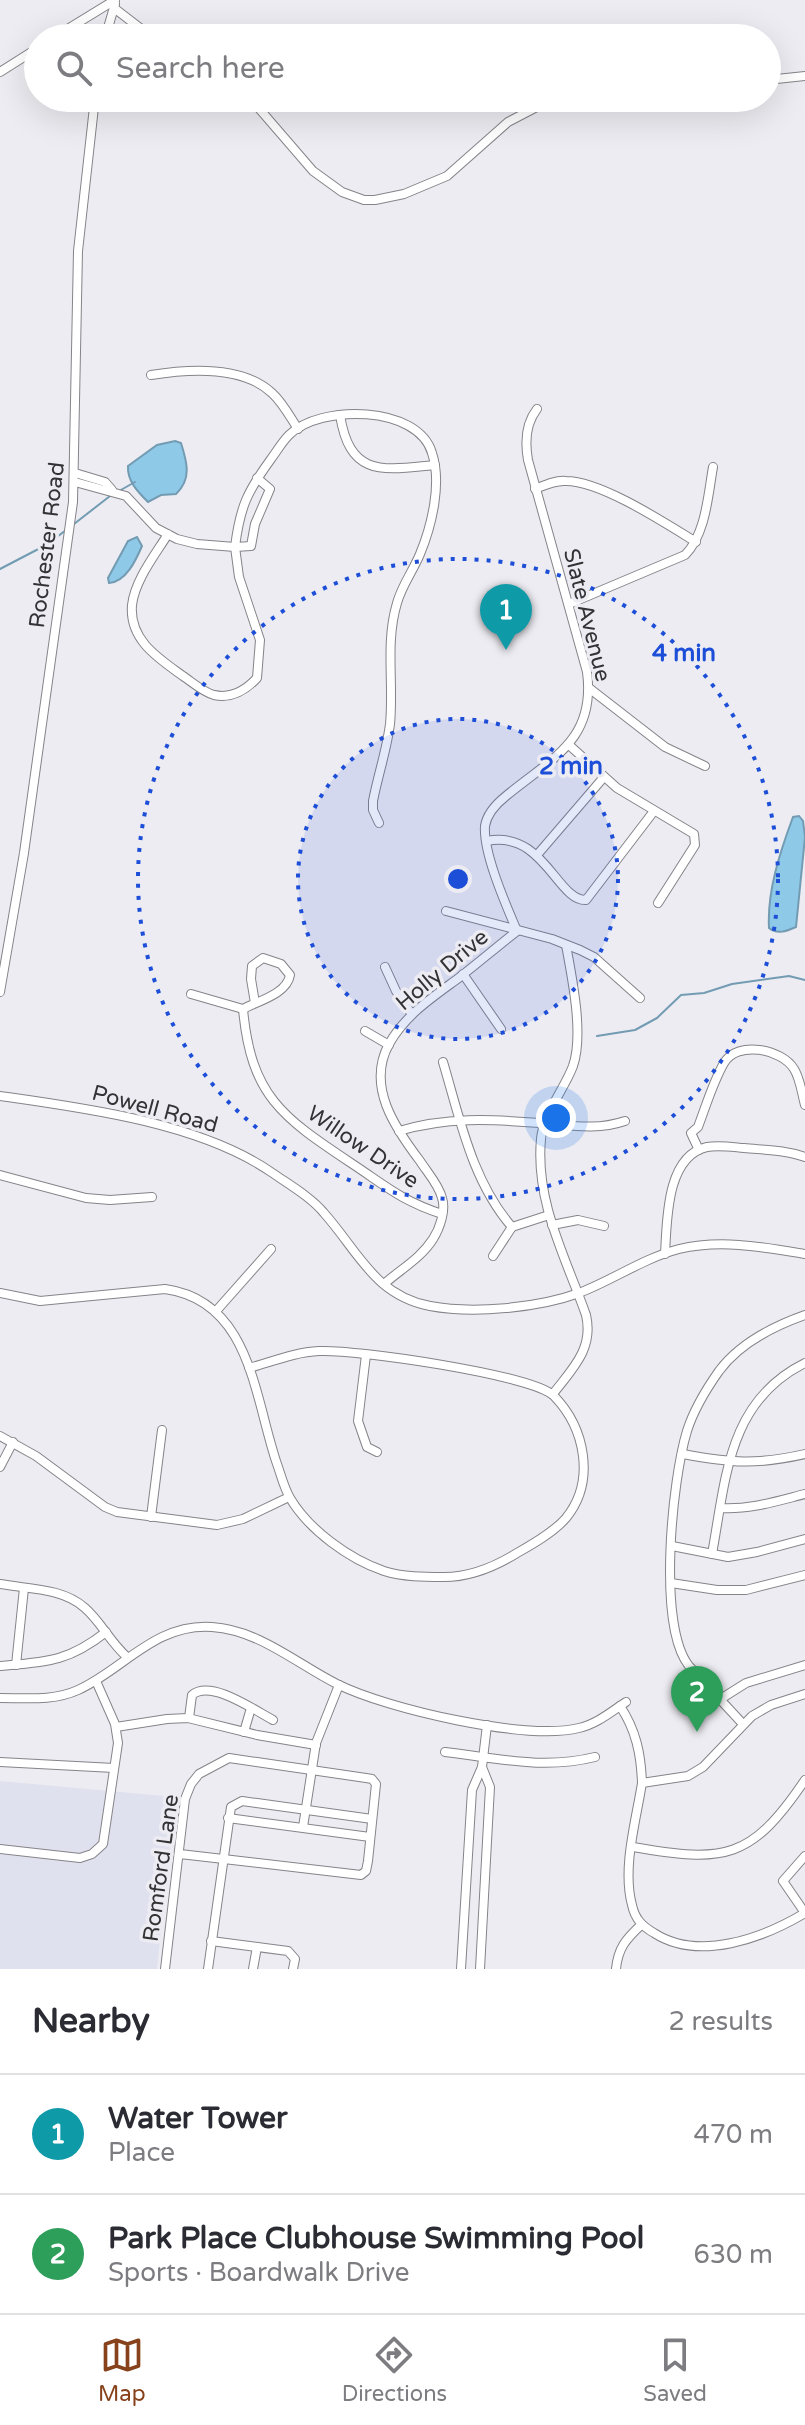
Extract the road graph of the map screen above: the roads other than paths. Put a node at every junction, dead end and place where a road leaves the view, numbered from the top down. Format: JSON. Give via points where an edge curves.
{"nodes":[{"id":1,"x":115,"y":3,"type":"edge"},
{"id":2,"x":78,"y":24,"type":"edge"},
{"id":3,"x":109,"y":24,"type":"edge"},
{"id":4,"x":138,"y":24,"type":"edge"},
{"id":5,"x":24,"y":57,"type":"edge"},
{"id":6,"x":0,"y":72,"type":"edge"},
{"id":7,"x":805,"y":76,"type":"edge"},
{"id":8,"x":781,"y":79,"type":"edge"},
{"id":9,"x":93,"y":112,"type":"edge"},
{"id":10,"x":262,"y":112,"type":"edge"},
{"id":11,"x":527,"y":112,"type":"edge"},
{"id":12,"x":151,"y":375,"type":"dead end"},
{"id":13,"x":537,"y":409,"type":"dead end"},
{"id":14,"x":340,"y":415,"type":"junction"},
{"id":15,"x":298,"y":429,"type":"junction"},
{"id":16,"x":435,"y":465,"type":"junction"},
{"id":17,"x":713,"y":467,"type":"dead end"},
{"id":18,"x":75,"y":478,"type":"junction"},
{"id":19,"x":257,"y":478,"type":"junction"},
{"id":20,"x":535,"y":489,"type":"junction"},
{"id":21,"x":168,"y":534,"type":"junction"},
{"id":22,"x":696,"y":542,"type":"junction"},
{"id":23,"x":235,"y":547,"type":"junction"},
{"id":24,"x":569,"y":604,"type":"junction"},
{"id":25,"x":589,"y":688,"type":"junction"},
{"id":26,"x":569,"y":745,"type":"junction"},
{"id":27,"x":705,"y":766,"type":"dead end"},
{"id":28,"x":604,"y":777,"type":"junction"},
{"id":29,"x":654,"y":811,"type":"junction"},
{"id":30,"x":379,"y":823,"type":"dead end"},
{"id":31,"x":487,"y":841,"type":"junction"},
{"id":32,"x":537,"y":855,"type":"junction"},
{"id":33,"x":658,"y":903,"type":"dead end"},
{"id":34,"x":446,"y":911,"type":"dead end"},
{"id":35,"x":517,"y":931,"type":"junction"},
{"id":36,"x":566,"y":945,"type":"junction"},
{"id":37,"x":385,"y":967,"type":"dead end"},
{"id":38,"x":463,"y":974,"type":"junction"},
{"id":39,"x":0,"y":992,"type":"edge"},
{"id":40,"x":191,"y":994,"type":"dead end"},
{"id":41,"x":640,"y":998,"type":"dead end"},
{"id":42,"x":255,"y":1003,"type":"junction"},
{"id":43,"x":243,"y":1009,"type":"junction"},
{"id":44,"x":411,"y":1013,"type":"junction"},
{"id":45,"x":501,"y":1029,"type":"dead end"},
{"id":46,"x":365,"y":1031,"type":"dead end"},
{"id":47,"x":389,"y":1045,"type":"junction"},
{"id":48,"x":443,"y":1062,"type":"dead end"},
{"id":49,"x":0,"y":1096,"type":"edge"},
{"id":50,"x":805,"y":1105,"type":"edge"},
{"id":51,"x":460,"y":1119,"type":"junction"},
{"id":52,"x":625,"y":1121,"type":"dead end"},
{"id":53,"x":545,"y":1123,"type":"junction"},
{"id":54,"x":399,"y":1131,"type":"junction"},
{"id":55,"x":699,"y":1150,"type":"junction"},
{"id":56,"x":805,"y":1157,"type":"edge"},
{"id":57,"x":0,"y":1175,"type":"edge"},
{"id":58,"x":152,"y":1197,"type":"dead end"},
{"id":59,"x":442,"y":1214,"type":"junction"},
{"id":60,"x":549,"y":1215,"type":"junction"},
{"id":61,"x":552,"y":1225,"type":"junction"},
{"id":62,"x":604,"y":1226,"type":"dead end"},
{"id":63,"x":512,"y":1227,"type":"junction"},
{"id":64,"x":667,"y":1231,"type":"junction"},
{"id":65,"x":271,"y":1249,"type":"dead end"},
{"id":66,"x":678,"y":1250,"type":"junction"},
{"id":67,"x":665,"y":1254,"type":"junction"},
{"id":68,"x":805,"y":1254,"type":"edge"},
{"id":69,"x":493,"y":1256,"type":"dead end"},
{"id":70,"x":384,"y":1284,"type":"junction"},
{"id":71,"x":0,"y":1293,"type":"edge"},
{"id":72,"x":579,"y":1293,"type":"junction"},
{"id":73,"x":217,"y":1310,"type":"junction"},
{"id":74,"x":805,"y":1315,"type":"edge"},
{"id":75,"x":366,"y":1355,"type":"junction"},
{"id":76,"x":805,"y":1363,"type":"edge"},
{"id":77,"x":249,"y":1368,"type":"junction"},
{"id":78,"x":553,"y":1394,"type":"junction"},
{"id":79,"x":162,"y":1430,"type":"dead end"},
{"id":80,"x":0,"y":1436,"type":"edge"},
{"id":81,"x":13,"y":1442,"type":"junction"},
{"id":82,"x":377,"y":1452,"type":"dead end"},
{"id":83,"x":683,"y":1454,"type":"junction"},
{"id":84,"x":805,"y":1454,"type":"edge"},
{"id":85,"x":729,"y":1463,"type":"junction"},
{"id":86,"x":0,"y":1467,"type":"edge"},
{"id":87,"x":805,"y":1494,"type":"edge"},
{"id":88,"x":289,"y":1497,"type":"junction"},
{"id":89,"x":720,"y":1508,"type":"junction"},
{"id":90,"x":151,"y":1517,"type":"junction"},
{"id":91,"x":805,"y":1539,"type":"edge"},
{"id":92,"x":672,"y":1546,"type":"junction"},
{"id":93,"x":712,"y":1554,"type":"junction"},
{"id":94,"x":805,"y":1575,"type":"edge"},
{"id":95,"x":671,"y":1583,"type":"junction"},
{"id":96,"x":0,"y":1584,"type":"edge"},
{"id":97,"x":24,"y":1588,"type":"junction"},
{"id":98,"x":106,"y":1632,"type":"junction"},
{"id":99,"x":127,"y":1657,"type":"junction"},
{"id":100,"x":16,"y":1665,"type":"junction"},
{"id":101,"x":805,"y":1665,"type":"edge"},
{"id":102,"x":0,"y":1666,"type":"edge"},
{"id":103,"x":96,"y":1681,"type":"junction"},
{"id":104,"x":339,"y":1685,"type":"junction"},
{"id":105,"x":805,"y":1694,"type":"edge"},
{"id":106,"x":0,"y":1698,"type":"edge"},
{"id":107,"x":719,"y":1700,"type":"junction"},
{"id":108,"x":251,"y":1708,"type":"junction"},
{"id":109,"x":189,"y":1718,"type":"junction"},
{"id":110,"x":273,"y":1720,"type":"dead end"},
{"id":111,"x":742,"y":1723,"type":"junction"},
{"id":112,"x":487,"y":1725,"type":"junction"},
{"id":113,"x":116,"y":1727,"type":"junction"},
{"id":114,"x":244,"y":1732,"type":"junction"},
{"id":115,"x":316,"y":1745,"type":"junction"},
{"id":116,"x":445,"y":1752,"type":"dead end"},
{"id":117,"x":595,"y":1757,"type":"dead end"},
{"id":118,"x":0,"y":1762,"type":"edge"},
{"id":119,"x":483,"y":1762,"type":"junction"},
{"id":120,"x":114,"y":1768,"type":"junction"},
{"id":121,"x":313,"y":1770,"type":"junction"},
{"id":122,"x":805,"y":1780,"type":"edge"},
{"id":123,"x":642,"y":1783,"type":"junction"},
{"id":124,"x":472,"y":1799,"type":"junction"},
{"id":125,"x":489,"y":1799,"type":"junction"},
{"id":126,"x":307,"y":1810,"type":"junction"},
{"id":127,"x":228,"y":1818,"type":"junction"},
{"id":128,"x":372,"y":1819,"type":"junction"},
{"id":129,"x":303,"y":1827,"type":"junction"},
{"id":130,"x":370,"y":1837,"type":"junction"},
{"id":131,"x":633,"y":1847,"type":"junction"},
{"id":132,"x":0,"y":1849,"type":"edge"},
{"id":133,"x":180,"y":1854,"type":"junction"},
{"id":134,"x":805,"y":1856,"type":"edge"},
{"id":135,"x":223,"y":1859,"type":"junction"},
{"id":136,"x":467,"y":1885,"type":"junction"},
{"id":137,"x":485,"y":1886,"type":"junction"},
{"id":138,"x":805,"y":1913,"type":"edge"},
{"id":139,"x":641,"y":1925,"type":"junction"},
{"id":140,"x":211,"y":1941,"type":"junction"},
{"id":141,"x":257,"y":1947,"type":"junction"},
{"id":142,"x":165,"y":1969,"type":"edge"},
{"id":143,"x":208,"y":1969,"type":"edge"},
{"id":144,"x":253,"y":1969,"type":"edge"},
{"id":145,"x":293,"y":1969,"type":"edge"},
{"id":146,"x":461,"y":1969,"type":"edge"},
{"id":147,"x":480,"y":1969,"type":"edge"},
{"id":148,"x":616,"y":1969,"type":"edge"}],
"edges":[{"from":1,"to":2,"type":"street"},
{"from":1,"to":3,"type":"street"},
{"from":1,"to":4,"type":"street"},
{"from":5,"to":6,"type":"street"},
{"from":7,"to":8,"type":"street"},
{"from":9,"to":18,"type":"street","name":"Rochester Road","via":[[78,251]]},
{"from":10,"to":11,"type":"street","via":[[313,171],[364,200],[404,194],[447,176],[508,122]]},
{"from":12,"to":15,"type":"street","via":[[207,372],[256,382],[272,393]]},
{"from":13,"to":20,"type":"street","name":"Slate Avenue","via":[[526,451]]},
{"from":14,"to":15,"type":"street"},
{"from":14,"to":16,"type":"street","via":[[389,417],[411,426],[427,441]]},
{"from":14,"to":16,"type":"street","via":[[349,448],[369,467]]},
{"from":15,"to":19,"type":"street"},
{"from":16,"to":30,"type":"street","via":[[427,534],[392,622],[390,723],[373,801]]},
{"from":17,"to":22,"type":"street"},
{"from":18,"to":21,"type":"street","via":[[126,496]]},
{"from":18,"to":39,"type":"street","name":"Rochester Road"},
{"from":19,"to":23,"type":"street","via":[[243,505]]},
{"from":19,"to":23,"type":"street","via":[[270,489],[251,546]]},
{"from":20,"to":22,"type":"street","via":[[558,481],[578,482],[639,507]]},
{"from":20,"to":24,"type":"street","name":"Slate Avenue"},
{"from":21,"to":23,"type":"street","via":[[197,544]]},
{"from":21,"to":23,"type":"street","via":[[136,590],[134,630],[146,649],[213,695],[246,690],[257,678],[260,660],[260,640]]},
{"from":22,"to":24,"type":"street","via":[[685,555]]},
{"from":24,"to":25,"type":"street","name":"Slate Avenue"},
{"from":25,"to":26,"type":"street","name":"Slate Avenue","via":[[583,723]]},
{"from":25,"to":27,"type":"street","via":[[665,747]]},
{"from":26,"to":28,"type":"street"},
{"from":26,"to":31,"type":"street","name":"Slate Avenue","via":[[497,804],[486,820]]},
{"from":28,"to":29,"type":"street"},
{"from":28,"to":32,"type":"street"},
{"from":29,"to":32,"type":"street","via":[[586,900],[575,898]]},
{"from":29,"to":33,"type":"street","via":[[691,830],[696,838]]},
{"from":31,"to":32,"type":"street","via":[[515,842]]},
{"from":31,"to":35,"type":"street","name":"Slate Avenue"},
{"from":34,"to":35,"type":"street"},
{"from":35,"to":36,"type":"street"},
{"from":35,"to":38,"type":"street","name":"Holly Drive"},
{"from":36,"to":41,"type":"street","via":[[594,957]]},
{"from":36,"to":53,"type":"street","via":[[576,1050]]},
{"from":37,"to":44,"type":"street"},
{"from":38,"to":44,"type":"street","name":"Holly Drive"},
{"from":38,"to":45,"type":"street"},
{"from":40,"to":43,"type":"street"},
{"from":42,"to":42,"type":"street","via":[[289,981],[281,964],[263,958],[252,966]]},
{"from":42,"to":43,"type":"street"},
{"from":43,"to":59,"type":"street","name":"Willow Drive","via":[[257,1078],[297,1127],[389,1191]]},
{"from":44,"to":47,"type":"street","name":"Holly Drive"},
{"from":46,"to":47,"type":"street"},
{"from":47,"to":54,"type":"street","name":"Holly Drive","via":[[382,1066],[382,1097]]},
{"from":48,"to":51,"type":"street"},
{"from":49,"to":70,"type":"street","name":"Powell Road","via":[[114,1115],[226,1147],[322,1210]]},
{"from":50,"to":55,"type":"street","via":[[794,1069],[781,1057],[757,1050],[739,1052],[725,1060],[691,1133]]},
{"from":51,"to":53,"type":"street"},
{"from":51,"to":54,"type":"street"},
{"from":51,"to":63,"type":"street","via":[[489,1197]]},
{"from":52,"to":53,"type":"street","via":[[585,1129]]},
{"from":53,"to":60,"type":"street","via":[[539,1155]]},
{"from":54,"to":59,"type":"street","name":"Holly Drive","via":[[439,1191]]},
{"from":55,"to":56,"type":"street","via":[[716,1146]]},
{"from":55,"to":64,"type":"street","via":[[683,1161],[675,1178]]},
{"from":57,"to":58,"type":"street","via":[[86,1198]]},
{"from":59,"to":70,"type":"street","via":[[425,1249]]},
{"from":60,"to":61,"type":"street"},
{"from":60,"to":63,"type":"street"},
{"from":61,"to":62,"type":"street","via":[[578,1220]]},
{"from":61,"to":72,"type":"street"},
{"from":63,"to":69,"type":"street"},
{"from":64,"to":66,"type":"street"},
{"from":64,"to":67,"type":"street"},
{"from":65,"to":73,"type":"street"},
{"from":66,"to":67,"type":"street","name":"Powell Road"},
{"from":66,"to":68,"type":"street","name":"Powell Road","via":[[734,1244]]},
{"from":67,"to":72,"type":"street","name":"Powell Road"},
{"from":70,"to":72,"type":"street","name":"Powell Road","via":[[413,1301],[451,1309],[519,1306]]},
{"from":71,"to":73,"type":"street","via":[[40,1301],[165,1289]]},
{"from":72,"to":78,"type":"street","via":[[589,1326],[586,1351]]},
{"from":73,"to":77,"type":"street","via":[[237,1337]]},
{"from":74,"to":83,"type":"street","via":[[761,1335],[719,1371],[688,1430]]},
{"from":75,"to":77,"type":"street","via":[[317,1351]]},
{"from":75,"to":78,"type":"street","via":[[487,1373]]},
{"from":75,"to":82,"type":"street","via":[[358,1421],[367,1447]]},
{"from":76,"to":85,"type":"street","via":[[786,1372],[754,1404],[741,1423]]},
{"from":77,"to":88,"type":"street"},
{"from":78,"to":88,"type":"street","via":[[581,1440],[580,1489],[566,1518],[496,1566],[451,1577],[383,1571],[344,1551]]},
{"from":79,"to":90,"type":"street"},
{"from":80,"to":81,"type":"street"},
{"from":81,"to":86,"type":"street"},
{"from":81,"to":90,"type":"street","via":[[105,1507]]},
{"from":83,"to":85,"type":"street"},
{"from":83,"to":92,"type":"street"},
{"from":84,"to":85,"type":"street"},
{"from":85,"to":89,"type":"street"},
{"from":87,"to":89,"type":"street"},
{"from":88,"to":90,"type":"street","via":[[230,1524]]},
{"from":89,"to":93,"type":"street"},
{"from":91,"to":93,"type":"street","via":[[728,1557]]},
{"from":92,"to":93,"type":"street"},
{"from":92,"to":95,"type":"street"},
{"from":94,"to":95,"type":"street","via":[[746,1590]]},
{"from":95,"to":107,"type":"street","via":[[682,1657]]},
{"from":96,"to":97,"type":"street"},
{"from":97,"to":98,"type":"street","via":[[73,1599]]},
{"from":97,"to":100,"type":"street"},
{"from":98,"to":99,"type":"street"},
{"from":98,"to":100,"type":"street","via":[[63,1659]]},
{"from":99,"to":103,"type":"street"},
{"from":99,"to":104,"type":"street","via":[[182,1630],[211,1626],[243,1633]]},
{"from":100,"to":102,"type":"street"},
{"from":101,"to":107,"type":"street","via":[[746,1683]]},
{"from":103,"to":106,"type":"street","via":[[63,1696]]},
{"from":103,"to":113,"type":"street"},
{"from":104,"to":112,"type":"street","via":[[404,1708]]},
{"from":104,"to":115,"type":"street"},
{"from":105,"to":111,"type":"street","via":[[771,1705]]},
{"from":107,"to":111,"type":"street"},
{"from":108,"to":109,"type":"street","via":[[232,1697],[200,1690],[192,1695]]},
{"from":108,"to":110,"type":"street"},
{"from":108,"to":114,"type":"street"},
{"from":109,"to":113,"type":"street"},
{"from":109,"to":114,"type":"street"},
{"from":111,"to":123,"type":"street","via":[[703,1767],[688,1776]]},
{"from":112,"to":119,"type":"street"},
{"from":112,"to":123,"type":"street","via":[[565,1731],[583,1728],[623,1704],[636,1734]]},
{"from":113,"to":120,"type":"street"},
{"from":114,"to":115,"type":"street"},
{"from":115,"to":121,"type":"street"},
{"from":116,"to":119,"type":"street"},
{"from":117,"to":119,"type":"street","via":[[541,1765]]},
{"from":118,"to":120,"type":"street"},
{"from":119,"to":124,"type":"street"},
{"from":119,"to":125,"type":"street"},
{"from":120,"to":132,"type":"street","via":[[106,1837],[99,1850],[80,1858]]},
{"from":121,"to":126,"type":"street"},
{"from":121,"to":128,"type":"street","name":"Romford Lane","via":[[372,1779]]},
{"from":121,"to":133,"type":"street","name":"Romford Lane","via":[[229,1758],[209,1768],[191,1784],[185,1799]]},
{"from":122,"to":131,"type":"street","via":[[768,1829],[731,1852],[695,1856]]},
{"from":123,"to":131,"type":"street"},
{"from":124,"to":125,"type":"street"},
{"from":124,"to":136,"type":"street"},
{"from":125,"to":137,"type":"street"},
{"from":126,"to":127,"type":"street","via":[[242,1801],[231,1807]]},
{"from":126,"to":128,"type":"street"},
{"from":126,"to":129,"type":"street"},
{"from":127,"to":129,"type":"street"},
{"from":127,"to":135,"type":"street"},
{"from":128,"to":130,"type":"street","name":"Romford Lane"},
{"from":129,"to":130,"type":"street"},
{"from":130,"to":135,"type":"street","name":"Romford Lane","via":[[361,1875]]},
{"from":131,"to":139,"type":"street","via":[[629,1890]]},
{"from":133,"to":135,"type":"street"},
{"from":133,"to":142,"type":"street","name":"Romford Lane"},
{"from":134,"to":138,"type":"street","via":[[783,1881]]},
{"from":135,"to":140,"type":"street"},
{"from":136,"to":137,"type":"street"},
{"from":136,"to":146,"type":"street"},
{"from":137,"to":147,"type":"street"},
{"from":138,"to":139,"type":"street","via":[[756,1937],[705,1946],[663,1939]]},
{"from":139,"to":148,"type":"street","via":[[624,1941]]},
{"from":140,"to":141,"type":"street"},
{"from":140,"to":143,"type":"street"},
{"from":141,"to":144,"type":"street"},
{"from":141,"to":145,"type":"street","via":[[292,1952]]}]}
